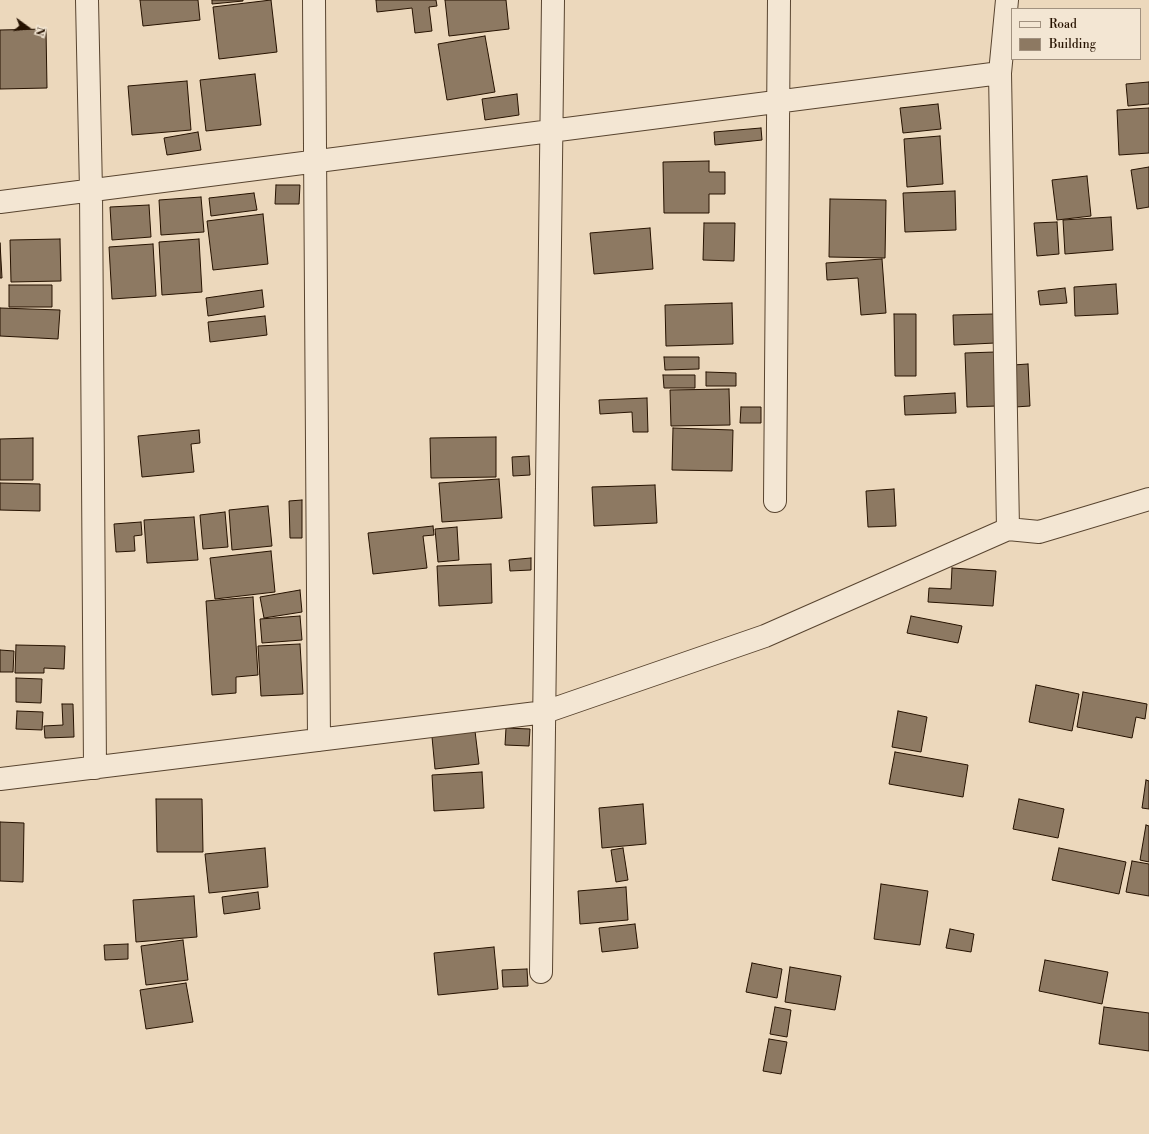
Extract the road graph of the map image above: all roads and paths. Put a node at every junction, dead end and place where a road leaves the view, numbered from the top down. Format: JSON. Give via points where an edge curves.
{"nodes":[{"id":1,"x":87,"y":0,"type":"edge"},
{"id":2,"x":314,"y":0,"type":"edge"},
{"id":3,"x":553,"y":0,"type":"edge"},
{"id":4,"x":779,"y":0,"type":"edge"},
{"id":5,"x":1007,"y":0,"type":"edge"},
{"id":6,"x":1000,"y":73,"type":"junction"},
{"id":7,"x":777,"y":102,"type":"junction"},
{"id":8,"x":552,"y":131,"type":"junction"},
{"id":9,"x":315,"y":162,"type":"junction"},
{"id":10,"x":91,"y":191,"type":"junction"},
{"id":11,"x":0,"y":202,"type":"edge"},
{"id":12,"x":1149,"y":499,"type":"edge"},
{"id":13,"x":775,"y":501,"type":"dead end"},
{"id":14,"x":1008,"y":530,"type":"junction"},
{"id":15,"x":545,"y":712,"type":"junction"},
{"id":16,"x":319,"y":740,"type":"junction"},
{"id":17,"x":95,"y":768,"type":"junction"},
{"id":18,"x":0,"y":779,"type":"edge"},
{"id":19,"x":541,"y":972,"type":"dead end"}],
"edges":[{"from":1,"to":10,"type":"street"},
{"from":2,"to":9,"type":"street"},
{"from":3,"to":8,"type":"street"},
{"from":4,"to":7,"type":"street"},
{"from":5,"to":6,"type":"street"},
{"from":6,"to":7,"type":"street"},
{"from":6,"to":14,"type":"street"},
{"from":7,"to":8,"type":"street"},
{"from":7,"to":13,"type":"street"},
{"from":8,"to":9,"type":"street"},
{"from":8,"to":15,"type":"street"},
{"from":9,"to":10,"type":"street"},
{"from":9,"to":16,"type":"street"},
{"from":10,"to":11,"type":"street"},
{"from":10,"to":17,"type":"street"},
{"from":12,"to":14,"type":"street","via":[[1039,532]]},
{"from":14,"to":15,"type":"street","via":[[765,636]]},
{"from":15,"to":16,"type":"street"},
{"from":15,"to":19,"type":"street"},
{"from":16,"to":17,"type":"street"},
{"from":17,"to":18,"type":"street"}]}
